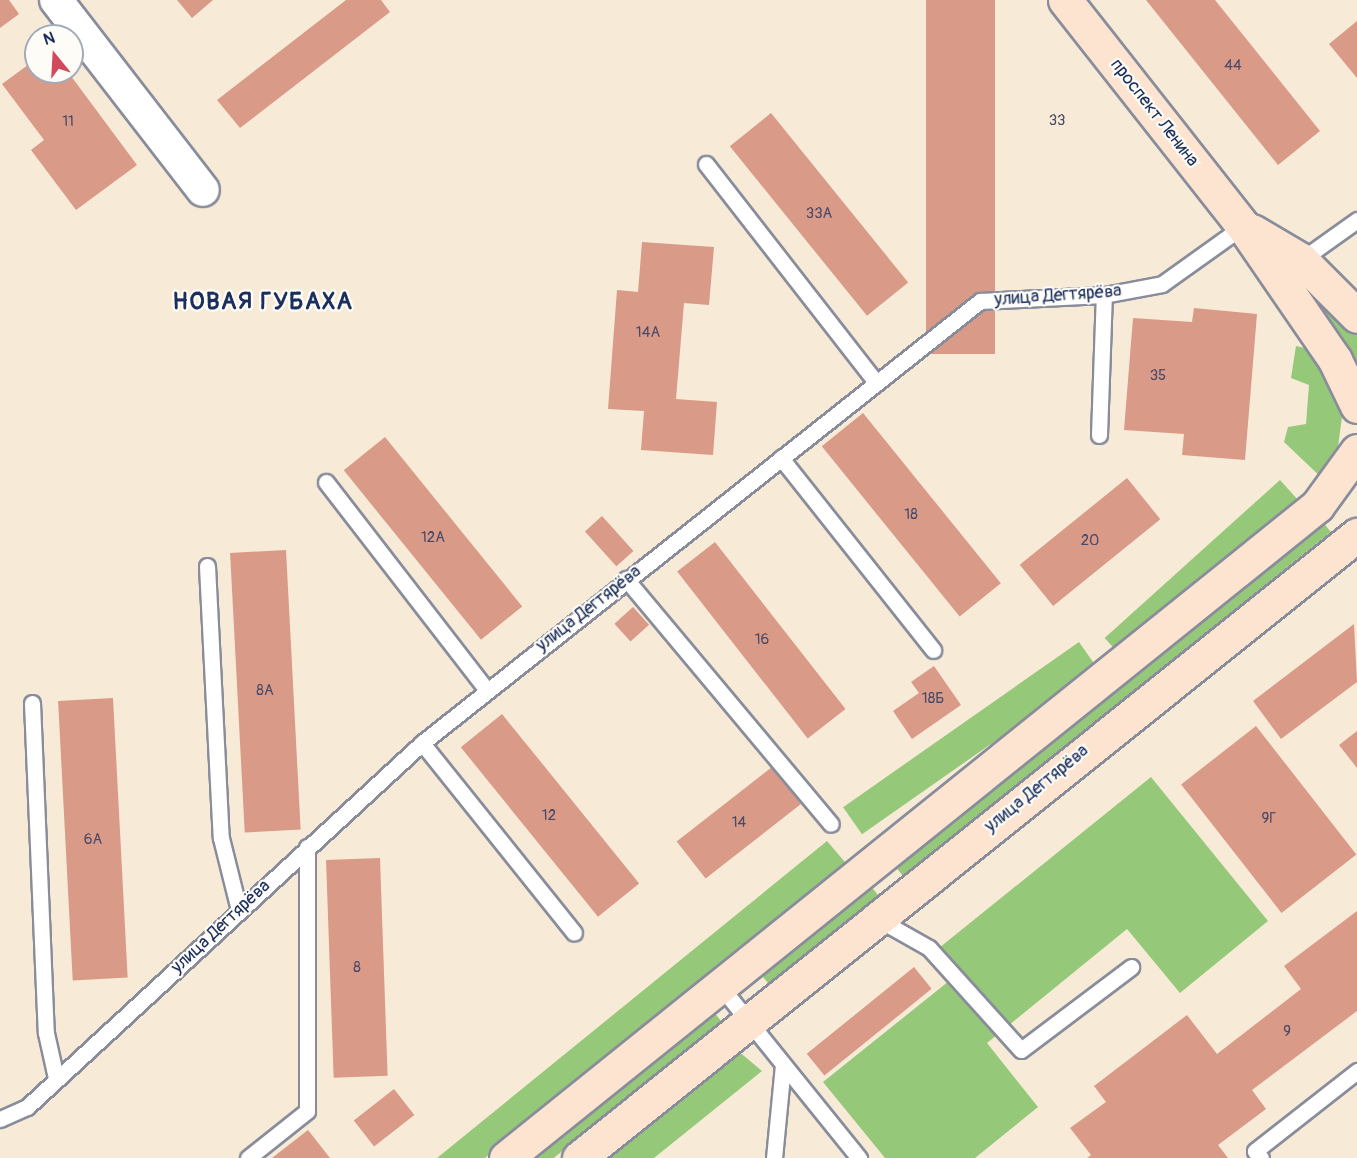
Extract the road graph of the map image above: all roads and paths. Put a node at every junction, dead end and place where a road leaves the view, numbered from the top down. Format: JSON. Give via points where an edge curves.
{"nodes":[{"id":1,"x":56,"y":0,"type":"edge"},
{"id":2,"x":1065,"y":0,"type":"edge"},
{"id":3,"x":706,"y":164,"type":"dead end"},
{"id":4,"x":203,"y":190,"type":"dead end"},
{"id":5,"x":1357,"y":220,"type":"edge"},
{"id":6,"x":1243,"y":226,"type":"junction"},
{"id":7,"x":1301,"y":260,"type":"junction"},
{"id":8,"x":1104,"y":295,"type":"junction"},
{"id":9,"x":1357,"y":316,"type":"edge"},
{"id":10,"x":876,"y":382,"type":"junction"},
{"id":11,"x":1357,"y":406,"type":"edge"},
{"id":12,"x":1099,"y":435,"type":"dead end"},
{"id":13,"x":1357,"y":451,"type":"edge"},
{"id":14,"x":781,"y":458,"type":"junction"},
{"id":15,"x":326,"y":482,"type":"dead end"},
{"id":16,"x":1357,"y":535,"type":"edge"},
{"id":17,"x":207,"y":566,"type":"dead end"},
{"id":18,"x":626,"y":579,"type":"junction"},
{"id":19,"x":933,"y":650,"type":"dead end"},
{"id":20,"x":487,"y":690,"type":"junction"},
{"id":21,"x":32,"y":703,"type":"dead end"},
{"id":22,"x":422,"y":743,"type":"junction"},
{"id":23,"x":831,"y":824,"type":"dead end"},
{"id":24,"x":307,"y":848,"type":"junction"},
{"id":25,"x":239,"y":910,"type":"junction"},
{"id":26,"x":876,"y":918,"type":"junction"},
{"id":27,"x":574,"y":933,"type":"dead end"},
{"id":28,"x":1131,"y":967,"type":"dead end"},
{"id":29,"x":721,"y":987,"type":"junction"},
{"id":30,"x":749,"y":1022,"type":"junction"},
{"id":31,"x":783,"y":1064,"type":"junction"},
{"id":32,"x":1357,"y":1071,"type":"edge"},
{"id":33,"x":56,"y":1078,"type":"junction"},
{"id":34,"x":0,"y":1119,"type":"edge"},
{"id":35,"x":248,"y":1158,"type":"edge"},
{"id":36,"x":507,"y":1158,"type":"edge"},
{"id":37,"x":579,"y":1158,"type":"edge"},
{"id":38,"x":774,"y":1158,"type":"edge"},
{"id":39,"x":859,"y":1158,"type":"edge"},
{"id":40,"x":1261,"y":1158,"type":"edge"}],
"edges":[{"from":1,"to":4,"type":"street"},
{"from":2,"to":6,"type":"main road","name":"проспект Ленина"},
{"from":3,"to":10,"type":"lane"},
{"from":5,"to":7,"type":"lane"},
{"from":6,"to":7,"type":"main road","name":"проспект Ленина"},
{"from":6,"to":8,"type":"lane","name":"улица Дегтярёва","via":[[1162,284]]},
{"from":6,"to":11,"type":"main road","name":"проспект Ленина","via":[[1335,360]]},
{"from":7,"to":9,"type":"main road","name":"проспект Ленина"},
{"from":8,"to":10,"type":"lane","name":"улица Дегтярёва","via":[[980,302]]},
{"from":8,"to":12,"type":"lane"},
{"from":10,"to":14,"type":"lane","name":"улица Дегтярёва"},
{"from":13,"to":29,"type":"main road","via":[[1317,506]]},
{"from":14,"to":18,"type":"lane","name":"улица Дегтярёва"},
{"from":14,"to":19,"type":"lane"},
{"from":15,"to":20,"type":"lane"},
{"from":16,"to":26,"type":"main road","name":"улица Дегтярёва"},
{"from":17,"to":25,"type":"lane","via":[[220,838]]},
{"from":18,"to":20,"type":"lane","name":"улица Дегтярёва"},
{"from":18,"to":23,"type":"lane"},
{"from":20,"to":22,"type":"lane","name":"улица Дегтярёва"},
{"from":21,"to":33,"type":"lane","via":[[46,1032]]},
{"from":22,"to":24,"type":"lane","name":"улица Дегтярёва"},
{"from":22,"to":27,"type":"lane"},
{"from":24,"to":25,"type":"lane","name":"улица Дегтярёва"},
{"from":24,"to":35,"type":"lane","via":[[307,1111]]},
{"from":25,"to":33,"type":"lane","name":"улица Дегтярёва"},
{"from":26,"to":28,"type":"lane","via":[[929,948],[1021,1050]]},
{"from":26,"to":30,"type":"main road","name":"улица Дегтярёва"},
{"from":29,"to":30,"type":"lane"},
{"from":29,"to":36,"type":"main road"},
{"from":30,"to":31,"type":"lane"},
{"from":30,"to":37,"type":"main road","name":"улица Дегтярёва"},
{"from":31,"to":38,"type":"lane"},
{"from":31,"to":39,"type":"lane"},
{"from":32,"to":40,"type":"lane","via":[[1255,1151]]},
{"from":33,"to":34,"type":"lane","name":"улица Дегтярёва","via":[[27,1107]]}]}
